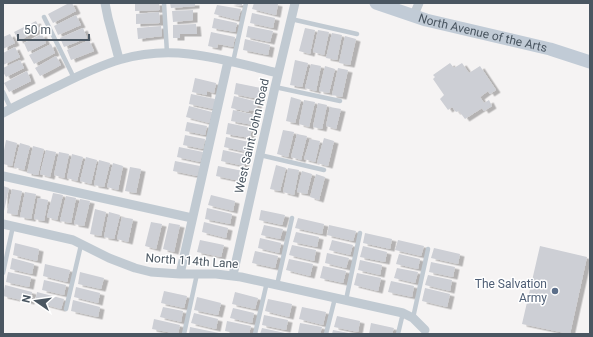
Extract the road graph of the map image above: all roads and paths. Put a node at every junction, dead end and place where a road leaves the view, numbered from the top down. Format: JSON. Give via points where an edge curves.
{"nodes":[{"id":1,"x":105,"y":3,"type":"edge"},
{"id":2,"x":164,"y":3,"type":"edge"},
{"id":3,"x":246,"y":3,"type":"edge"},
{"id":4,"x":296,"y":3,"type":"edge"},
{"id":5,"x":376,"y":3,"type":"edge"},
{"id":6,"x":418,"y":3,"type":"edge"},
{"id":7,"x":44,"y":17,"type":"dead end"},
{"id":8,"x":414,"y":17,"type":"junction"},
{"id":9,"x":291,"y":19,"type":"junction"},
{"id":10,"x":357,"y":34,"type":"dead end"},
{"id":11,"x":168,"y":53,"type":"junction"},
{"id":12,"x":119,"y":59,"type":"junction"},
{"id":13,"x":230,"y":62,"type":"junction"},
{"id":14,"x":590,"y":62,"type":"edge"},
{"id":15,"x":278,"y":73,"type":"junction"},
{"id":16,"x":74,"y":78,"type":"junction"},
{"id":17,"x":275,"y":87,"type":"junction"},
{"id":18,"x":3,"y":92,"type":"edge"},
{"id":19,"x":340,"y":101,"type":"dead end"},
{"id":20,"x":7,"y":111,"type":"edge"},
{"id":21,"x":260,"y":155,"type":"junction"},
{"id":22,"x":324,"y":170,"type":"dead end"},
{"id":23,"x":3,"y":176,"type":"edge"},
{"id":24,"x":192,"y":218,"type":"junction"},
{"id":25,"x":292,"y":218,"type":"dead end"},
{"id":26,"x":3,"y":224,"type":"edge"},
{"id":27,"x":13,"y":226,"type":"junction"},
{"id":28,"x":360,"y":233,"type":"dead end"},
{"id":29,"x":81,"y":245,"type":"junction"},
{"id":30,"x":428,"y":249,"type":"dead end"},
{"id":31,"x":3,"y":273,"type":"edge"},
{"id":32,"x":180,"y":274,"type":"junction"},
{"id":33,"x":197,"y":274,"type":"junction"},
{"id":34,"x":233,"y":275,"type":"junction"},
{"id":35,"x":267,"y":282,"type":"junction"},
{"id":36,"x":277,"y":285,"type":"junction"},
{"id":37,"x":335,"y":298,"type":"junction"},
{"id":38,"x":346,"y":300,"type":"junction"},
{"id":39,"x":66,"y":309,"type":"dead end"},
{"id":40,"x":403,"y":313,"type":"junction"},
{"id":41,"x":414,"y":318,"type":"junction"},
{"id":42,"x":425,"y":330,"type":"dead end"},
{"id":43,"x":184,"y":334,"type":"edge"},
{"id":44,"x":255,"y":334,"type":"edge"},
{"id":45,"x":326,"y":334,"type":"edge"},
{"id":46,"x":398,"y":334,"type":"edge"}],
"edges":[{"from":1,"to":12,"type":"street"},
{"from":2,"to":11,"type":"lane"},
{"from":3,"to":13,"type":"lane"},
{"from":4,"to":9,"type":"street","name":"West Saint John Road"},
{"from":5,"to":8,"type":"street","name":"North Avenue of the Arts"},
{"from":6,"to":8,"type":"street"},
{"from":7,"to":16,"type":"lane"},
{"from":8,"to":14,"type":"street","name":"North Avenue of the Arts","via":[[544,47]]},
{"from":9,"to":10,"type":"lane"},
{"from":9,"to":15,"type":"street","name":"West Saint John Road"},
{"from":11,"to":12,"type":"street"},
{"from":11,"to":13,"type":"street","via":[[198,55]]},
{"from":12,"to":16,"type":"street","via":[[97,66]]},
{"from":13,"to":15,"type":"street"},
{"from":13,"to":24,"type":"street"},
{"from":15,"to":17,"type":"street","name":"West Saint John Road"},
{"from":16,"to":20,"type":"street"},
{"from":17,"to":19,"type":"lane"},
{"from":17,"to":21,"type":"street","name":"West Saint John Road"},
{"from":18,"to":20,"type":"lane"},
{"from":21,"to":22,"type":"lane"},
{"from":21,"to":34,"type":"street","name":"West Saint John Road"},
{"from":23,"to":24,"type":"street"},
{"from":24,"to":32,"type":"street"},
{"from":25,"to":36,"type":"lane"},
{"from":26,"to":27,"type":"street","name":"North 114th Lane"},
{"from":27,"to":29,"type":"street","name":"North 114th Lane","via":[[73,240]]},
{"from":27,"to":31,"type":"lane"},
{"from":28,"to":38,"type":"lane"},
{"from":29,"to":32,"type":"street","name":"North 114th Lane","via":[[135,268]]},
{"from":29,"to":39,"type":"lane"},
{"from":30,"to":41,"type":"lane"},
{"from":32,"to":33,"type":"street","name":"North 114th Lane"},
{"from":33,"to":34,"type":"street","name":"North 114th Lane"},
{"from":33,"to":43,"type":"lane"},
{"from":34,"to":35,"type":"street","name":"North 114th Lane"},
{"from":35,"to":36,"type":"street","name":"North 114th Lane"},
{"from":35,"to":44,"type":"lane"},
{"from":36,"to":37,"type":"street","name":"North 114th Lane"},
{"from":37,"to":38,"type":"street","name":"North 114th Lane"},
{"from":37,"to":45,"type":"lane"},
{"from":38,"to":40,"type":"street","name":"North 114th Lane"},
{"from":40,"to":41,"type":"street","name":"North 114th Lane"},
{"from":40,"to":46,"type":"lane"},
{"from":41,"to":42,"type":"street","name":"North 114th Lane"}]}
